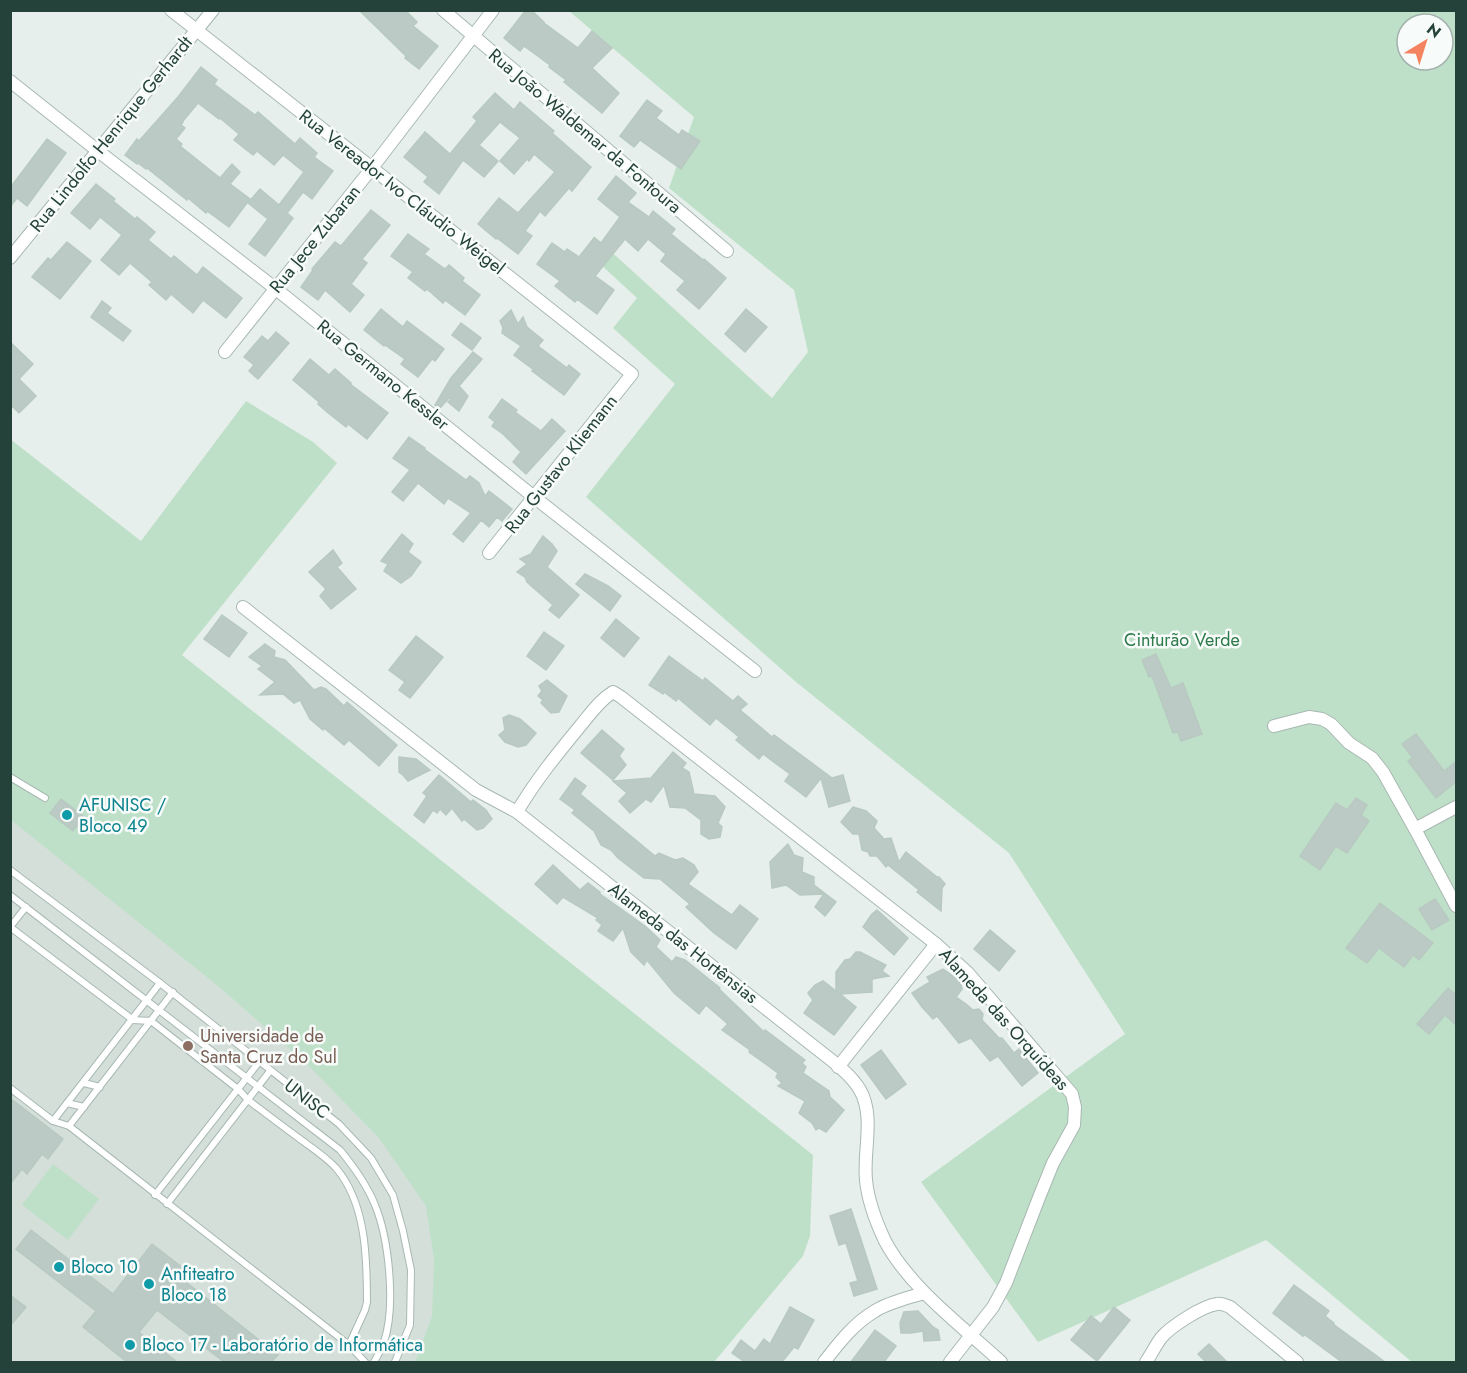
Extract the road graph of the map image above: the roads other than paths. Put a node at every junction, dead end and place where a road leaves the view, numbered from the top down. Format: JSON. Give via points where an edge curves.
{"nodes":[{"id":1,"x":171,"y":10,"type":"edge"},
{"id":2,"x":213,"y":10,"type":"edge"},
{"id":3,"x":443,"y":10,"type":"edge"},
{"id":4,"x":493,"y":10,"type":"edge"},
{"id":5,"x":196,"y":30,"type":"junction"},
{"id":6,"x":473,"y":36,"type":"junction"},
{"id":7,"x":10,"y":81,"type":"edge"},
{"id":8,"x":98,"y":151,"type":"junction"},
{"id":9,"x":372,"y":168,"type":"junction"},
{"id":10,"x":727,"y":251,"type":"dead end"},
{"id":11,"x":10,"y":258,"type":"edge"},
{"id":12,"x":276,"y":289,"type":"junction"},
{"id":13,"x":225,"y":352,"type":"dead end"},
{"id":14,"x":632,"y":374,"type":"joint"},
{"id":15,"x":534,"y":497,"type":"junction"},
{"id":16,"x":489,"y":553,"type":"dead end"},
{"id":17,"x":243,"y":607,"type":"dead end"},
{"id":18,"x":755,"y":671,"type":"dead end"},
{"id":19,"x":1275,"y":726,"type":"dead end"},
{"id":20,"x":10,"y":777,"type":"edge"},
{"id":21,"x":45,"y":798,"type":"dead end"},
{"id":22,"x":1456,"y":807,"type":"edge"},
{"id":23,"x":517,"y":812,"type":"junction"},
{"id":24,"x":1415,"y":829,"type":"junction"},
{"id":25,"x":10,"y":870,"type":"edge"},
{"id":26,"x":10,"y":895,"type":"edge"},
{"id":27,"x":1456,"y":906,"type":"edge"},
{"id":28,"x":26,"y":907,"type":"junction"},
{"id":29,"x":11,"y":927,"type":"edge"},
{"id":30,"x":936,"y":944,"type":"junction"},
{"id":31,"x":160,"y":983,"type":"junction"},
{"id":32,"x":173,"y":992,"type":"junction"},
{"id":33,"x":147,"y":1000,"type":"junction"},
{"id":34,"x":160,"y":1010,"type":"junction"},
{"id":35,"x":133,"y":1020,"type":"junction"},
{"id":36,"x":151,"y":1021,"type":"junction"},
{"id":37,"x":117,"y":1040,"type":"junction"},
{"id":38,"x":132,"y":1045,"type":"junction"},
{"id":39,"x":101,"y":1061,"type":"junction"},
{"id":40,"x":259,"y":1062,"type":"junction"},
{"id":41,"x":116,"y":1067,"type":"junction"},
{"id":42,"x":838,"y":1067,"type":"junction"},
{"id":43,"x":270,"y":1071,"type":"junction"},
{"id":44,"x":247,"y":1078,"type":"junction"},
{"id":45,"x":84,"y":1083,"type":"junction"},
{"id":46,"x":258,"y":1086,"type":"junction"},
{"id":47,"x":100,"y":1087,"type":"junction"},
{"id":48,"x":10,"y":1088,"type":"edge"},
{"id":49,"x":238,"y":1089,"type":"junction"},
{"id":50,"x":248,"y":1100,"type":"junction"},
{"id":51,"x":67,"y":1103,"type":"junction"},
{"id":52,"x":84,"y":1107,"type":"junction"},
{"id":53,"x":53,"y":1121,"type":"junction"},
{"id":54,"x":69,"y":1126,"type":"junction"},
{"id":55,"x":156,"y":1195,"type":"junction"},
{"id":56,"x":167,"y":1204,"type":"junction"},
{"id":57,"x":924,"y":1293,"type":"junction"},
{"id":58,"x":972,"y":1335,"type":"junction"},
{"id":59,"x":349,"y":1345,"type":"junction"},
{"id":60,"x":365,"y":1362,"type":"edge"},
{"id":61,"x":374,"y":1362,"type":"edge"},
{"id":62,"x":395,"y":1362,"type":"edge"},
{"id":63,"x":824,"y":1362,"type":"edge"},
{"id":64,"x":950,"y":1362,"type":"edge"},
{"id":65,"x":1001,"y":1362,"type":"edge"},
{"id":66,"x":1146,"y":1362,"type":"edge"},
{"id":67,"x":1297,"y":1362,"type":"edge"}],
"edges":[{"from":1,"to":5,"type":"street","name":"Rua Vereador Ivo Cláudio Weigel"},
{"from":2,"to":5,"type":"street","name":"Rua Lindolfo Henrique Gerhardt"},
{"from":3,"to":6,"type":"street","name":"Rua João Waldemar da Fontoura"},
{"from":4,"to":6,"type":"street","name":"Rua Jece Zubaran"},
{"from":5,"to":8,"type":"street","name":"Rua Lindolfo Henrique Gerhardt"},
{"from":5,"to":9,"type":"street","name":"Rua Vereador Ivo Cláudio Weigel"},
{"from":6,"to":9,"type":"street","name":"Rua Jece Zubaran"},
{"from":6,"to":10,"type":"street","name":"Rua João Waldemar da Fontoura"},
{"from":7,"to":8,"type":"street","name":"Rua Germano Kessler"},
{"from":8,"to":11,"type":"street","name":"Rua Lindolfo Henrique Gerhardt"},
{"from":8,"to":12,"type":"street","name":"Rua Germano Kessler"},
{"from":9,"to":12,"type":"street","name":"Rua Jece Zubaran"},
{"from":9,"to":14,"type":"street","name":"Rua Vereador Ivo Cláudio Weigel"},
{"from":12,"to":13,"type":"street","name":"Rua Jece Zubaran"},
{"from":12,"to":15,"type":"street","name":"Rua Germano Kessler"},
{"from":14,"to":15,"type":"street","name":"Rua Gustavo Kliemann"},
{"from":15,"to":16,"type":"street","name":"Rua Gustavo Kliemann"},
{"from":15,"to":18,"type":"street","name":"Rua Germano Kessler"},
{"from":17,"to":23,"type":"street","name":"Alameda das Hortênsias","via":[[476,790]]},
{"from":19,"to":24,"type":"street","via":[[1309,717],[1332,724],[1383,772]]},
{"from":20,"to":21,"type":"lane"},
{"from":22,"to":24,"type":"street"},
{"from":23,"to":30,"type":"street","name":"Alameda das Orquídeas","via":[[569,740],[613,692]]},
{"from":23,"to":42,"type":"street","name":"Alameda das Hortênsias"},
{"from":24,"to":27,"type":"street"},
{"from":25,"to":31,"type":"lane","name":"UNISC"},
{"from":26,"to":28,"type":"lane","name":"UNISC"},
{"from":28,"to":29,"type":"lane"},
{"from":28,"to":33,"type":"lane","name":"UNISC"},
{"from":29,"to":35,"type":"lane"},
{"from":30,"to":42,"type":"street"},
{"from":30,"to":58,"type":"street","name":"Alameda das Orquídeas","via":[[1020,1033],[1072,1094],[1075,1107],[1074,1125],[1053,1163],[1006,1282]]},
{"from":31,"to":32,"type":"lane","name":"UNISC"},
{"from":31,"to":33,"type":"lane"},
{"from":32,"to":34,"type":"lane"},
{"from":32,"to":40,"type":"lane","name":"UNISC"},
{"from":33,"to":34,"type":"lane","name":"UNISC"},
{"from":33,"to":35,"type":"lane"},
{"from":34,"to":36,"type":"lane"},
{"from":34,"to":44,"type":"lane","name":"UNISC"},
{"from":35,"to":36,"type":"lane"},
{"from":35,"to":37,"type":"lane"},
{"from":36,"to":38,"type":"lane"},
{"from":36,"to":49,"type":"lane"},
{"from":37,"to":38,"type":"lane"},
{"from":37,"to":39,"type":"lane"},
{"from":38,"to":41,"type":"lane"},
{"from":39,"to":41,"type":"lane"},
{"from":39,"to":45,"type":"lane"},
{"from":40,"to":43,"type":"lane","name":"UNISC"},
{"from":40,"to":44,"type":"lane"},
{"from":41,"to":47,"type":"lane"},
{"from":42,"to":57,"type":"street","name":"Alameda das Hortênsias","via":[[861,1092],[868,1117],[866,1179],[876,1219],[891,1250]]},
{"from":43,"to":46,"type":"lane"},
{"from":43,"to":62,"type":"lane","name":"UNISC","via":[[347,1133],[371,1158],[393,1195],[411,1270],[410,1325]]},
{"from":44,"to":46,"type":"lane","name":"UNISC"},
{"from":44,"to":49,"type":"lane"},
{"from":45,"to":47,"type":"lane"},
{"from":45,"to":51,"type":"lane"},
{"from":46,"to":50,"type":"lane"},
{"from":46,"to":61,"type":"lane","name":"UNISC","via":[[340,1150],[375,1204],[385,1236],[389,1312],[384,1341]]},
{"from":47,"to":52,"type":"lane"},
{"from":48,"to":53,"type":"lane"},
{"from":49,"to":50,"type":"lane"},
{"from":49,"to":55,"type":"lane"},
{"from":50,"to":56,"type":"lane"},
{"from":50,"to":59,"type":"lane","via":[[336,1168],[356,1204],[363,1228],[367,1302]]},
{"from":51,"to":52,"type":"lane"},
{"from":51,"to":53,"type":"lane"},
{"from":52,"to":54,"type":"lane"},
{"from":53,"to":54,"type":"lane"},
{"from":54,"to":55,"type":"lane"},
{"from":55,"to":56,"type":"lane"},
{"from":56,"to":59,"type":"lane"},
{"from":57,"to":58,"type":"street","name":"Alameda das Hortênsias"},
{"from":57,"to":63,"type":"street","via":[[876,1311],[843,1337]]},
{"from":58,"to":64,"type":"street","name":"Alameda das Orquídeas"},
{"from":58,"to":65,"type":"street","name":"Alameda das Hortênsias"},
{"from":59,"to":60,"type":"lane"},
{"from":66,"to":67,"type":"street","via":[[1169,1329],[1218,1303],[1230,1307]]}]}
